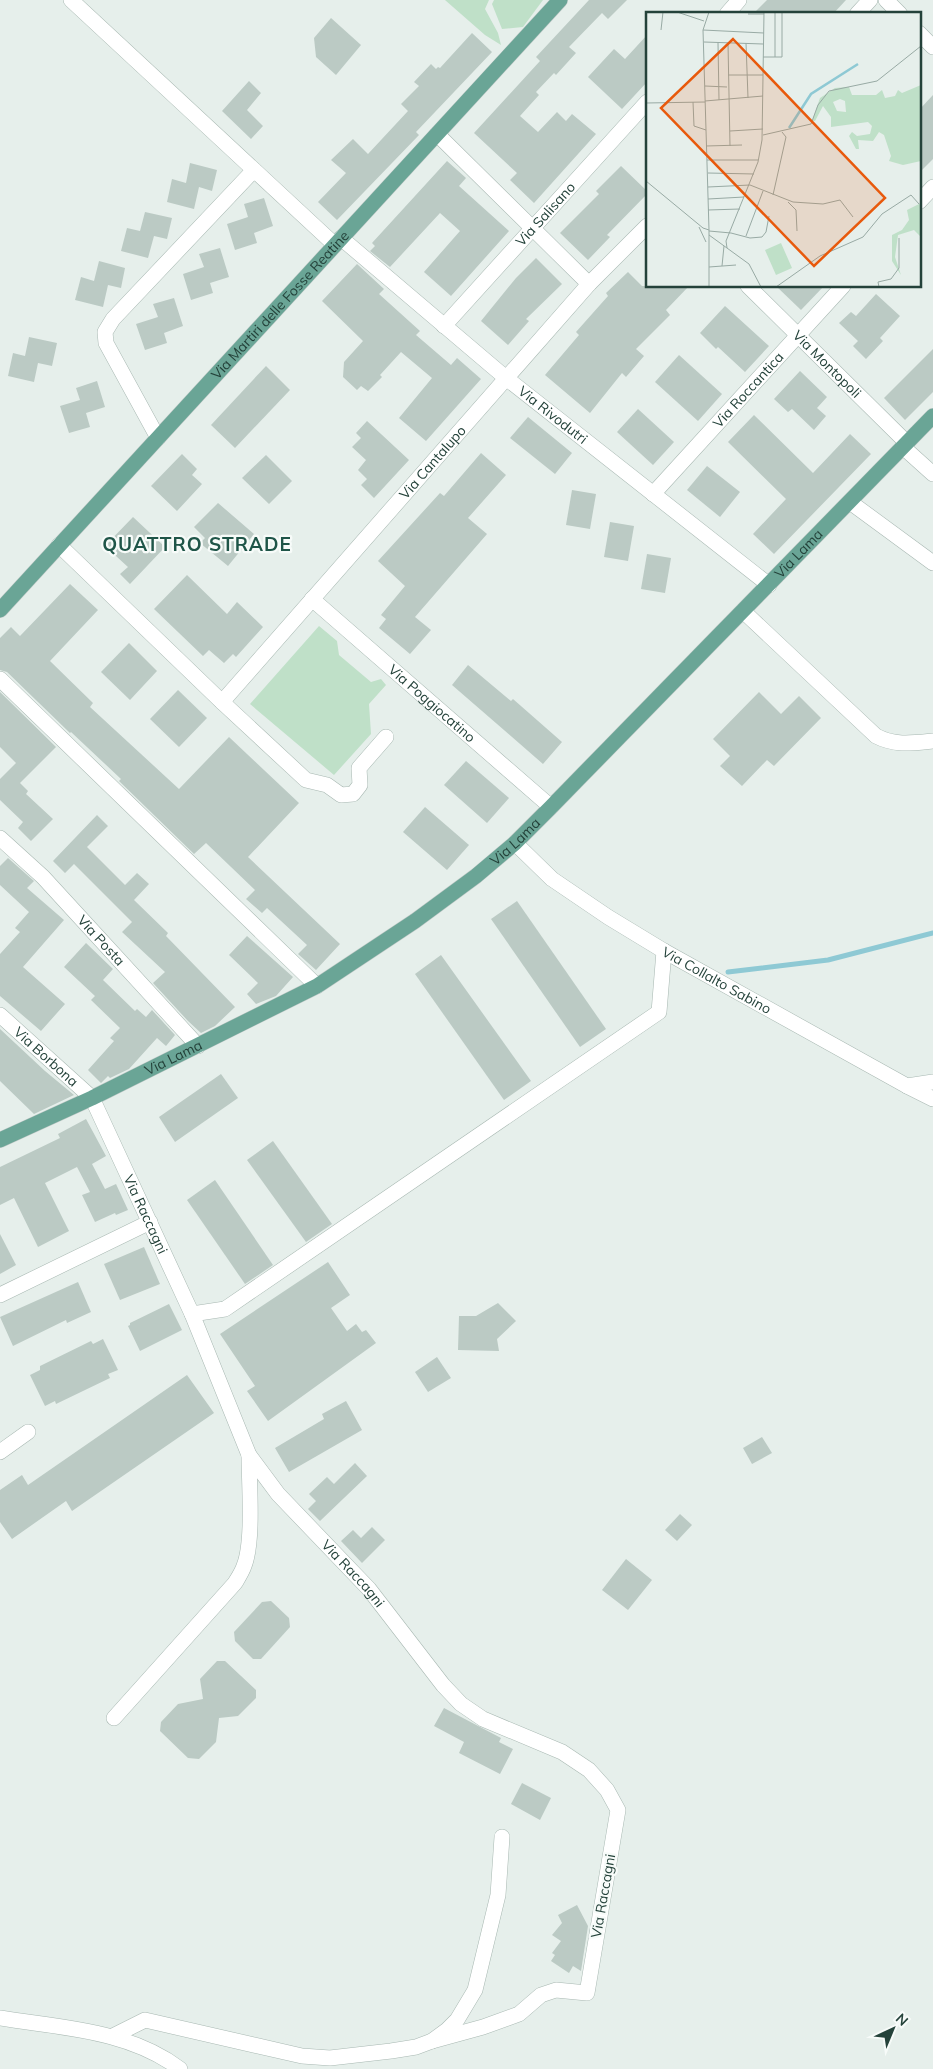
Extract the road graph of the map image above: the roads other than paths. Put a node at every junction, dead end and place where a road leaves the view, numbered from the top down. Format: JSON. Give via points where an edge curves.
{"nodes":[{"id":1,"x":71,"y":0,"type":"edge"},
{"id":2,"x":560,"y":0,"type":"edge"},
{"id":3,"x":739,"y":0,"type":"edge"},
{"id":4,"x":870,"y":0,"type":"edge"},
{"id":5,"x":886,"y":0,"type":"edge"},
{"id":6,"x":729,"y":12,"type":"edge"},
{"id":7,"x":859,"y":12,"type":"edge"},
{"id":8,"x":898,"y":12,"type":"edge"},
{"id":9,"x":920,"y":34,"type":"edge"},
{"id":10,"x":933,"y":47,"type":"edge"},
{"id":11,"x":646,"y":103,"type":"edge"},
{"id":12,"x":437,"y":134,"type":"junction"},
{"id":13,"x":254,"y":170,"type":"junction"},
{"id":14,"x":933,"y":187,"type":"edge"},
{"id":15,"x":920,"y":201,"type":"edge"},
{"id":16,"x":646,"y":227,"type":"edge"},
{"id":17,"x":533,"y":228,"type":"junction"},
{"id":18,"x":338,"y":242,"type":"junction"},
{"id":19,"x":589,"y":284,"type":"junction"},
{"id":20,"x":750,"y":288,"type":"edge"},
{"id":21,"x":841,"y":288,"type":"edge"},
{"id":22,"x":444,"y":326,"type":"junction"},
{"id":23,"x":798,"y":336,"type":"junction"},
{"id":24,"x":506,"y":378,"type":"junction"},
{"id":25,"x":933,"y":416,"type":"edge"},
{"id":26,"x":158,"y":438,"type":"junction"},
{"id":27,"x":905,"y":445,"type":"junction"},
{"id":28,"x":933,"y":474,"type":"edge"},
{"id":29,"x":653,"y":494,"type":"junction"},
{"id":30,"x":850,"y":502,"type":"junction"},
{"id":31,"x":59,"y":545,"type":"junction"},
{"id":32,"x":933,"y":563,"type":"edge"},
{"id":33,"x":769,"y":585,"type":"junction"},
{"id":34,"x":312,"y":599,"type":"junction"},
{"id":35,"x":0,"y":610,"type":"edge"},
{"id":36,"x":743,"y":612,"type":"junction"},
{"id":37,"x":0,"y":679,"type":"edge"},
{"id":38,"x":222,"y":702,"type":"junction"},
{"id":39,"x":386,"y":737,"type":"dead end"},
{"id":40,"x":933,"y":742,"type":"edge"},
{"id":41,"x":552,"y":807,"type":"junction"},
{"id":42,"x":0,"y":838,"type":"edge"},
{"id":43,"x":515,"y":843,"type":"junction"},
{"id":44,"x":664,"y":951,"type":"junction"},
{"id":45,"x":317,"y":986,"type":"junction"},
{"id":46,"x":0,"y":1015,"type":"edge"},
{"id":47,"x":198,"y":1046,"type":"junction"},
{"id":48,"x":933,"y":1082,"type":"edge"},
{"id":49,"x":907,"y":1086,"type":"junction"},
{"id":50,"x":92,"y":1098,"type":"junction"},
{"id":51,"x":933,"y":1099,"type":"edge"},
{"id":52,"x":0,"y":1140,"type":"edge"},
{"id":53,"x":150,"y":1222,"type":"junction"},
{"id":54,"x":0,"y":1295,"type":"edge"},
{"id":55,"x":192,"y":1314,"type":"junction"},
{"id":56,"x":28,"y":1432,"type":"dead end"},
{"id":57,"x":0,"y":1452,"type":"edge"},
{"id":58,"x":249,"y":1454,"type":"junction"},
{"id":59,"x":114,"y":1718,"type":"dead end"},
{"id":60,"x":502,"y":1837,"type":"dead end"},
{"id":61,"x":0,"y":2018,"type":"edge"},
{"id":62,"x":113,"y":2036,"type":"junction"},
{"id":63,"x":432,"y":2041,"type":"junction"},
{"id":64,"x":180,"y":2069,"type":"edge"}],
"edges":[{"from":1,"to":13,"type":"street","name":"Via Rivodutri"},
{"from":2,"to":12,"type":"main road","name":"Via Martiri delle Fosse Reatine"},
{"from":3,"to":6,"type":"street"},
{"from":4,"to":7,"type":"street"},
{"from":5,"to":8,"type":"street"},
{"from":9,"to":10,"type":"street"},
{"from":11,"to":17,"type":"street","name":"Via Salisano"},
{"from":12,"to":17,"type":"street"},
{"from":12,"to":18,"type":"main road","name":"Via Martiri delle Fosse Reatine"},
{"from":13,"to":18,"type":"street","name":"Via Rivodutri"},
{"from":13,"to":26,"type":"street","via":[[105,332],[106,343]]},
{"from":14,"to":15,"type":"street"},
{"from":16,"to":19,"type":"street","name":"Via Cantalupo"},
{"from":17,"to":19,"type":"street"},
{"from":17,"to":22,"type":"street","name":"Via Salisano"},
{"from":18,"to":22,"type":"street","name":"Via Rivodutri"},
{"from":18,"to":26,"type":"main road","name":"Via Martiri delle Fosse Reatine"},
{"from":19,"to":24,"type":"street","name":"Via Cantalupo"},
{"from":20,"to":23,"type":"street","name":"Via Montopoli"},
{"from":21,"to":23,"type":"street","name":"Via Roccantica"},
{"from":22,"to":24,"type":"street","name":"Via Rivodutri"},
{"from":23,"to":27,"type":"street","name":"Via Montopoli"},
{"from":23,"to":29,"type":"street","name":"Via Roccantica"},
{"from":24,"to":29,"type":"street","name":"Via Rivodutri"},
{"from":24,"to":34,"type":"street","name":"Via Cantalupo"},
{"from":25,"to":27,"type":"main road","name":"Via Lama"},
{"from":26,"to":31,"type":"main road","name":"Via Martiri delle Fosse Reatine"},
{"from":27,"to":28,"type":"street","name":"Via Montopoli"},
{"from":27,"to":30,"type":"main road","name":"Via Lama"},
{"from":29,"to":33,"type":"street","name":"Via Rivodutri"},
{"from":30,"to":32,"type":"street"},
{"from":30,"to":33,"type":"main road","name":"Via Lama"},
{"from":31,"to":35,"type":"main road","name":"Via Martiri delle Fosse Reatine"},
{"from":31,"to":38,"type":"street"},
{"from":33,"to":36,"type":"main road","name":"Via Lama"},
{"from":34,"to":38,"type":"street","name":"Via Cantalupo"},
{"from":34,"to":41,"type":"street","name":"Via Poggiocatino"},
{"from":36,"to":40,"type":"street","via":[[876,736],[898,744]]},
{"from":36,"to":41,"type":"main road","name":"Via Lama"},
{"from":37,"to":45,"type":"street"},
{"from":38,"to":39,"type":"street","via":[[306,780],[341,794],[353,794],[360,785],[359,768]]},
{"from":41,"to":43,"type":"main road","name":"Via Lama"},
{"from":42,"to":47,"type":"street","name":"Via Posta","via":[[43,877]]},
{"from":43,"to":44,"type":"street","name":"Via Collalto Sabino","via":[[552,879]]},
{"from":43,"to":45,"type":"main road","name":"Via Lama","via":[[452,894]]},
{"from":44,"to":49,"type":"street","name":"Via Collalto Sabino"},
{"from":44,"to":55,"type":"street","via":[[658,1012],[225,1310]]},
{"from":45,"to":47,"type":"main road","name":"Via Lama"},
{"from":46,"to":50,"type":"street","name":"Via Borbona"},
{"from":47,"to":50,"type":"main road","name":"Via Lama"},
{"from":48,"to":49,"type":"street"},
{"from":49,"to":51,"type":"street","name":"Via Collalto Sabino"},
{"from":50,"to":52,"type":"main road","name":"Via Lama"},
{"from":50,"to":53,"type":"street","name":"Via Raccagni"},
{"from":53,"to":54,"type":"street"},
{"from":53,"to":55,"type":"street","name":"Via Raccagni"},
{"from":55,"to":58,"type":"street","name":"Via Raccagni"},
{"from":56,"to":57,"type":"street"},
{"from":58,"to":59,"type":"street","via":[[250,1512],[244,1566],[234,1583]]},
{"from":58,"to":63,"type":"street","name":"Via Raccagni","via":[[278,1494],[368,1589],[443,1685],[462,1704],[483,1719],[562,1752],[589,1770],[607,1790],[618,1810],[587,1993],[556,1990],[541,1995],[519,2014],[483,2028]]},
{"from":60,"to":63,"type":"street","via":[[498,1895],[475,1990],[457,2020]]},
{"from":61,"to":62,"type":"street"},
{"from":62,"to":63,"type":"street","via":[[144,2020],[292,2054],[330,2058],[399,2050]]},
{"from":62,"to":64,"type":"street","via":[[146,2048]]}]}
